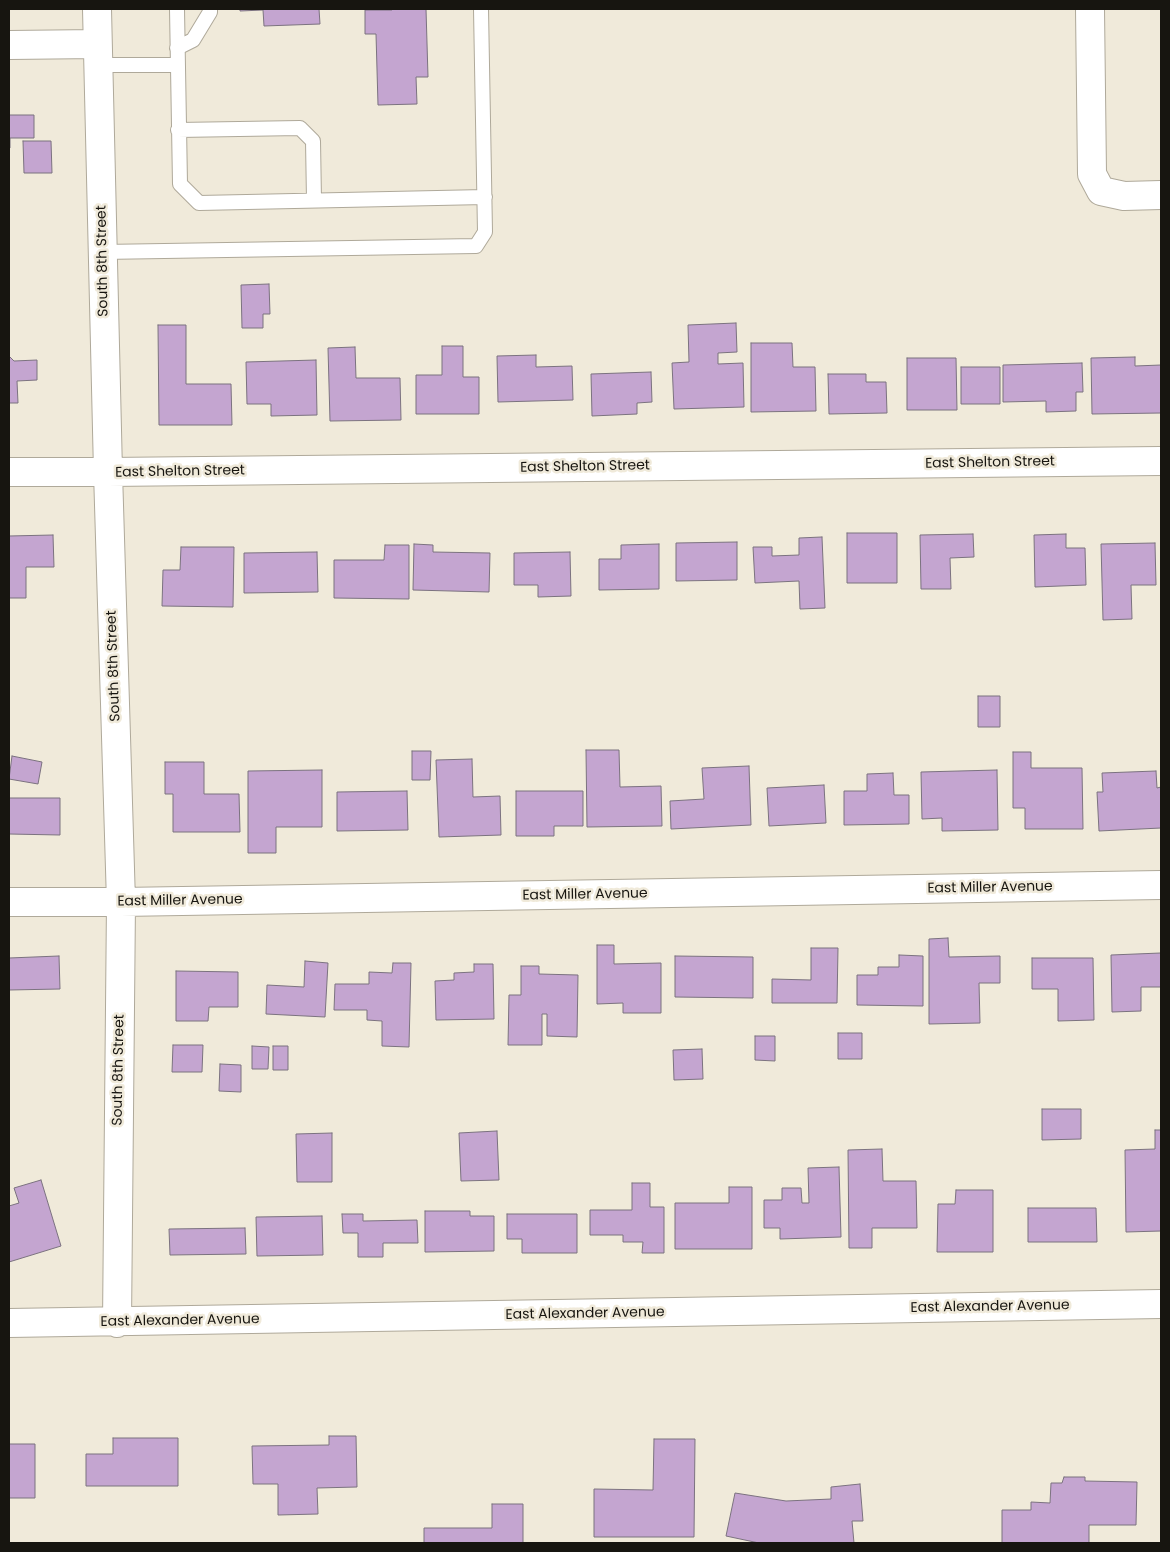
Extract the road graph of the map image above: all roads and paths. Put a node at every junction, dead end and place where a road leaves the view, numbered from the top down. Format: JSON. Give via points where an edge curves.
{"nodes":[{"id":1,"x":97,"y":9,"type":"edge"},
{"id":2,"x":177,"y":9,"type":"edge"},
{"id":3,"x":210,"y":9,"type":"edge"},
{"id":4,"x":480,"y":9,"type":"edge"},
{"id":5,"x":1090,"y":9,"type":"edge"},
{"id":6,"x":9,"y":45,"type":"edge"},
{"id":7,"x":177,"y":48,"type":"junction"},
{"id":8,"x":98,"y":55,"type":"junction"},
{"id":9,"x":178,"y":65,"type":"junction"},
{"id":10,"x":178,"y":130,"type":"junction"},
{"id":11,"x":1161,"y":195,"type":"edge"},
{"id":12,"x":485,"y":197,"type":"junction"},
{"id":13,"x":314,"y":200,"type":"junction"},
{"id":14,"x":102,"y":252,"type":"junction"},
{"id":15,"x":1161,"y":461,"type":"edge"},
{"id":16,"x":9,"y":472,"type":"edge"},
{"id":17,"x":108,"y":472,"type":"junction"},
{"id":18,"x":1161,"y":885,"type":"edge"},
{"id":19,"x":9,"y":902,"type":"edge"},
{"id":20,"x":121,"y":902,"type":"junction"},
{"id":21,"x":1161,"y":1304,"type":"edge"},
{"id":22,"x":116,"y":1322,"type":"junction"},
{"id":23,"x":9,"y":1323,"type":"edge"}],
"edges":[{"from":1,"to":8,"type":"street","name":"South 8th Street"},
{"from":2,"to":7,"type":"lane"},
{"from":3,"to":7,"type":"lane","via":[[193,40]]},
{"from":4,"to":12,"type":"lane"},
{"from":5,"to":11,"type":"street","via":[[1092,174],[1101,191],[1124,196]]},
{"from":6,"to":8,"type":"street"},
{"from":7,"to":9,"type":"lane"},
{"from":8,"to":9,"type":"lane"},
{"from":8,"to":14,"type":"street","name":"South 8th Street"},
{"from":9,"to":10,"type":"lane"},
{"from":10,"to":13,"type":"lane","via":[[180,184],[199,203]]},
{"from":10,"to":13,"type":"lane","via":[[300,128],[312,141]]},
{"from":12,"to":13,"type":"lane"},
{"from":12,"to":14,"type":"lane","via":[[485,232],[476,246]]},
{"from":14,"to":17,"type":"street","name":"South 8th Street"},
{"from":15,"to":17,"type":"street","name":"East Shelton Street"},
{"from":16,"to":17,"type":"street","name":"East Shelton Street"},
{"from":17,"to":20,"type":"street","name":"South 8th Street"},
{"from":18,"to":20,"type":"street","name":"East Miller Avenue"},
{"from":19,"to":20,"type":"street","name":"East Miller Avenue"},
{"from":20,"to":22,"type":"street","name":"South 8th Street"},
{"from":21,"to":22,"type":"street","name":"East Alexander Avenue"},
{"from":22,"to":23,"type":"street","name":"East Alexander Avenue"}]}
